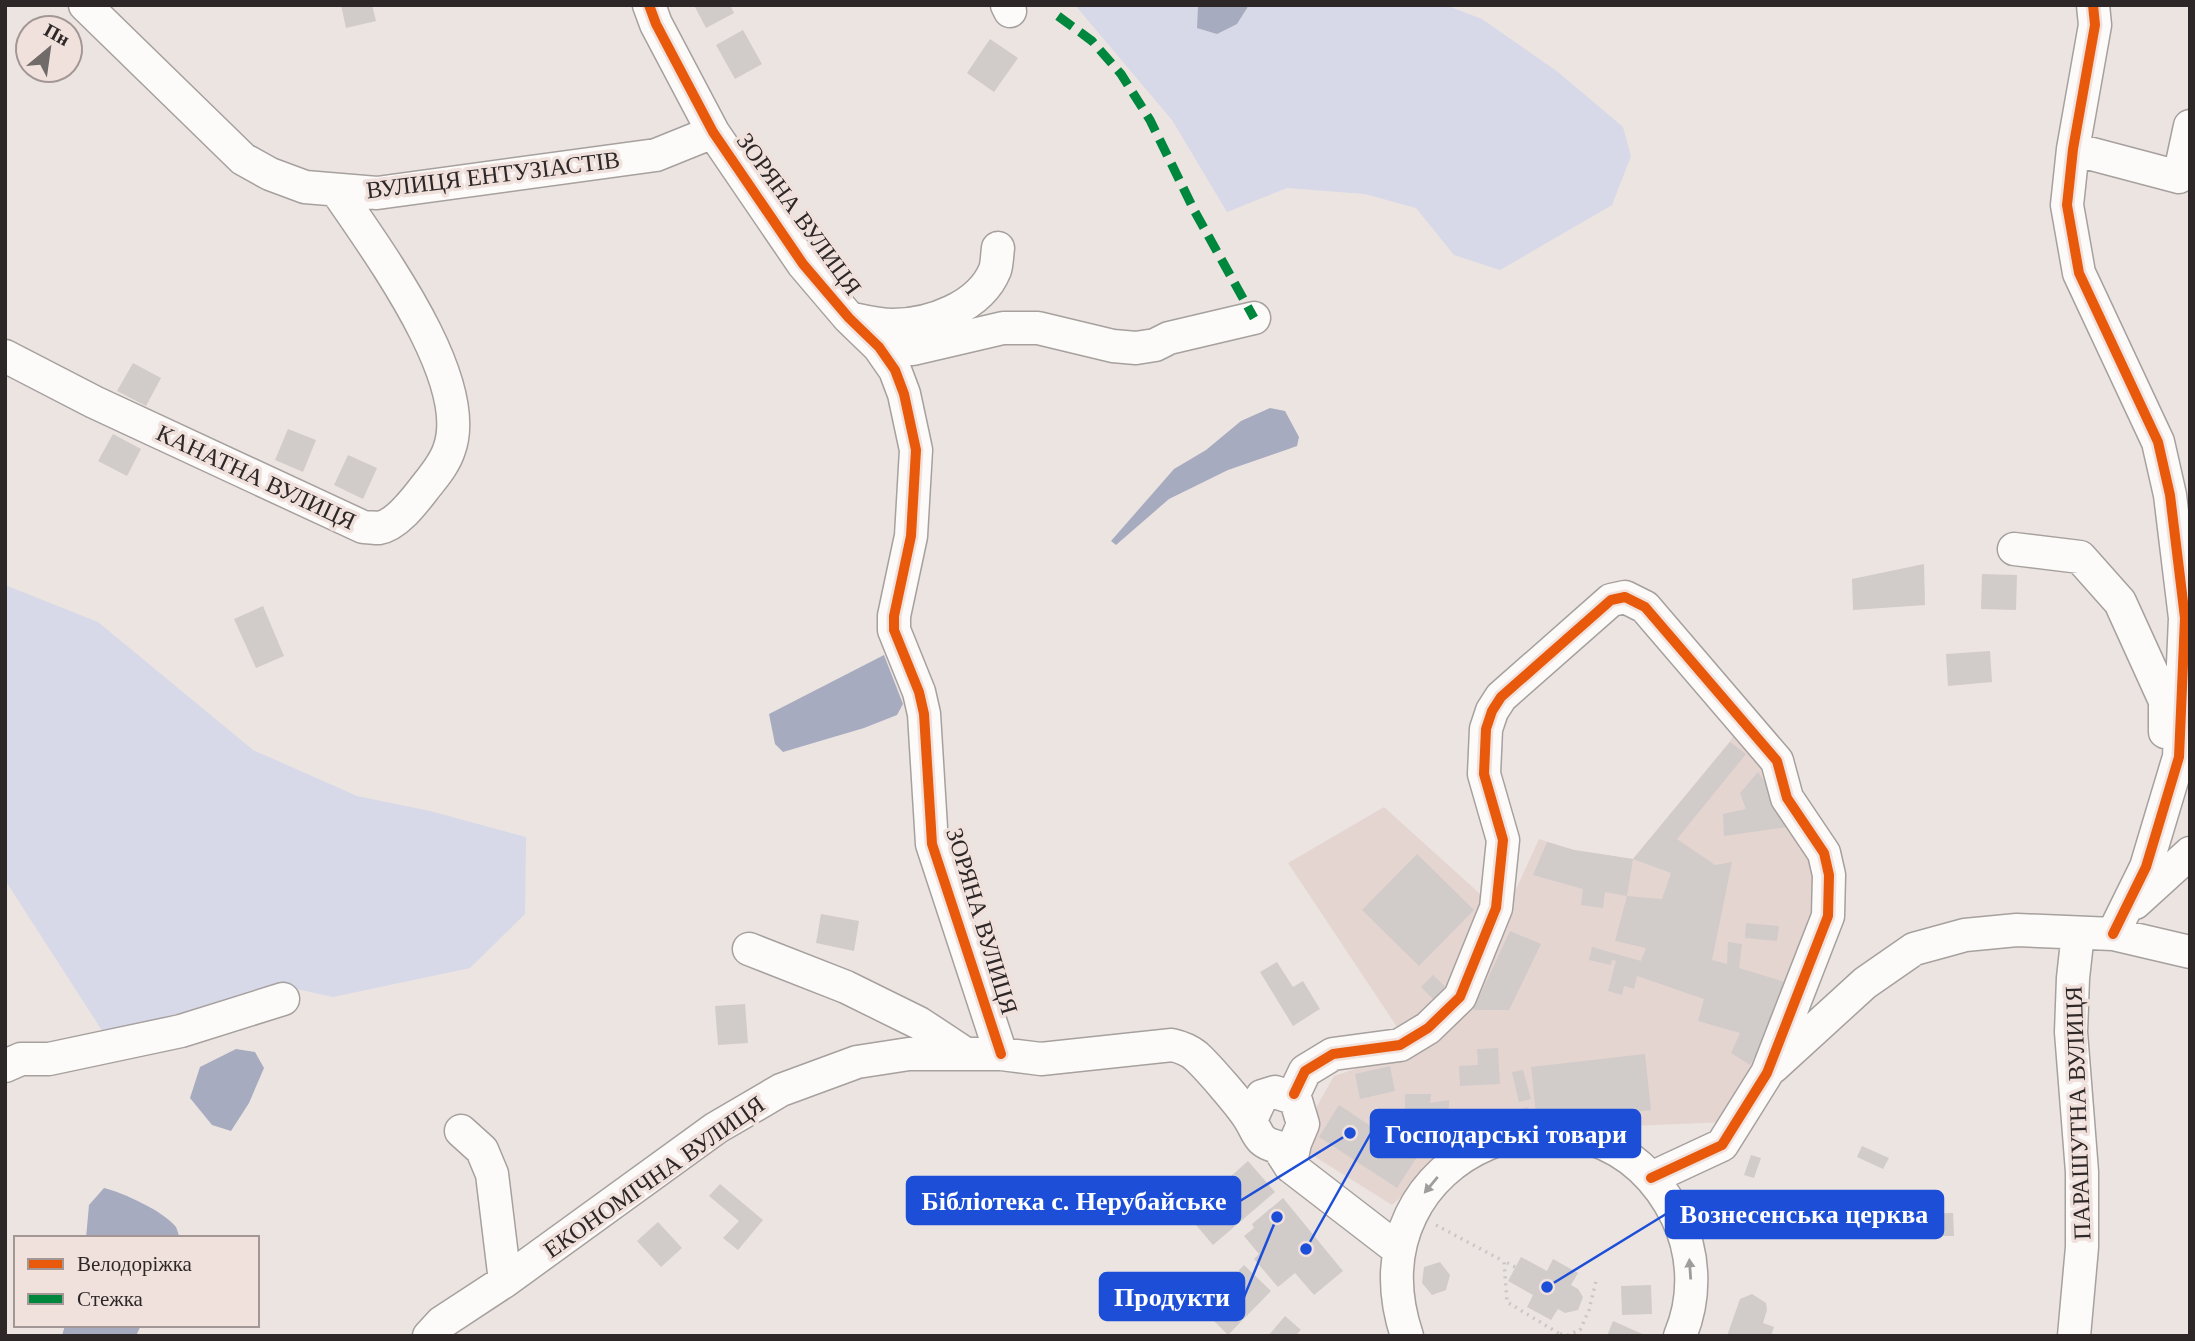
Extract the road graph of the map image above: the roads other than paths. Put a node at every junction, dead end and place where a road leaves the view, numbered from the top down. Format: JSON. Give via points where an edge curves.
{"nodes":[{"id":1,"x":85,"y":5,"type":"edge"},
{"id":2,"x":649,"y":5,"type":"edge"},
{"id":3,"x":2093,"y":5,"type":"edge"},
{"id":4,"x":2190,"y":126,"type":"edge"},
{"id":5,"x":713,"y":132,"type":"junction"},
{"id":6,"x":2073,"y":149,"type":"junction"},
{"id":7,"x":2184,"y":179,"type":"edge"},
{"id":8,"x":337,"y":191,"type":"junction"},
{"id":9,"x":998,"y":248,"type":"dead end"},
{"id":10,"x":849,"y":318,"type":"junction"},
{"id":11,"x":1254,"y":318,"type":"dead end"},
{"id":12,"x":878,"y":347,"type":"junction"},
{"id":13,"x":5,"y":356,"type":"edge"},
{"id":14,"x":2014,"y":549,"type":"dead end"},
{"id":15,"x":2165,"y":807,"type":"junction"},
{"id":16,"x":2190,"y":853,"type":"edge"},
{"id":17,"x":2117,"y":925,"type":"junction"},
{"id":18,"x":2078,"y":933,"type":"junction"},
{"id":19,"x":750,"y":949,"type":"dead end"},
{"id":20,"x":2190,"y":952,"type":"edge"},
{"id":21,"x":282,"y":999,"type":"dead end"},
{"id":22,"x":966,"y":1054,"type":"junction"},
{"id":23,"x":1001,"y":1055,"type":"junction"},
{"id":24,"x":5,"y":1066,"type":"edge"},
{"id":25,"x":1767,"y":1073,"type":"junction"},
{"id":26,"x":1294,"y":1094,"type":"junction"},
{"id":27,"x":1251,"y":1120,"type":"junction"},
{"id":28,"x":461,"y":1131,"type":"dead end"},
{"id":29,"x":1288,"y":1152,"type":"junction"},
{"id":30,"x":1651,"y":1178,"type":"junction"},
{"id":31,"x":1399,"y":1250,"type":"junction"},
{"id":32,"x":505,"y":1281,"type":"junction"},
{"id":33,"x":1397,"y":1327,"type":"edge"},
{"id":34,"x":429,"y":1336,"type":"edge"},
{"id":35,"x":1680,"y":1336,"type":"edge"},
{"id":36,"x":2074,"y":1336,"type":"edge"}],
"edges":[{"from":1,"to":8,"type":"street","name":"ВУЛИЦЯ ЕНТУЗІАСТІВ","via":[[243,159],[304,187]]},
{"from":2,"to":5,"type":"street","name":"ЗОРЯНА ВУЛИЦЯ"},
{"from":3,"to":6,"type":"street","via":[[2095,24]]},
{"from":4,"to":7,"type":"street"},
{"from":5,"to":8,"type":"street","name":"ВУЛИЦЯ ЕНТУЗІАСТІВ","via":[[656,155],[377,193]]},
{"from":5,"to":10,"type":"street","name":"ЗОРЯНА ВУЛИЦЯ","via":[[803,264]]},
{"from":6,"to":7,"type":"street"},
{"from":6,"to":15,"type":"street","via":[[2067,205],[2079,273],[2158,442],[2170,495],[2185,618],[2179,757]]},
{"from":8,"to":13,"type":"street","name":"КАНАТНА ВУЛИЦЯ","via":[[403,292],[441,368],[454,422],[442,466],[395,520],[381,528],[363,527]]},
{"from":9,"to":10,"type":"street","via":[[995,270],[983,288],[944,315],[892,325]]},
{"from":10,"to":12,"type":"street","name":"ЗОРЯНА ВУЛИЦЯ"},
{"from":11,"to":12,"type":"street","via":[[1136,348],[1038,328],[1003,328],[913,349]]},
{"from":12,"to":23,"type":"street","name":"ЗОРЯНА ВУЛИЦЯ","via":[[895,370],[916,450],[911,536],[894,630],[924,714],[932,844]]},
{"from":14,"to":15,"type":"street","via":[[2080,557],[2120,602],[2165,701]]},
{"from":15,"to":17,"type":"street","via":[[2146,867]]},
{"from":16,"to":17,"type":"street"},
{"from":17,"to":18,"type":"street"},
{"from":17,"to":20,"type":"street"},
{"from":18,"to":25,"type":"street","via":[[2017,930],[1965,935],[1914,949],[1865,983]]},
{"from":18,"to":36,"type":"street","name":"ПАРАШУТНА ВУЛИЦЯ","via":[[2071,1032],[2082,1172],[2082,1247]]},
{"from":19,"to":22,"type":"street","via":[[846,987],[919,1023]]},
{"from":21,"to":24,"type":"street","via":[[181,1031],[49,1059],[21,1059]]},
{"from":22,"to":23,"type":"street","name":"ЕКОНОМІЧНА ВУЛИЦЯ"},
{"from":22,"to":32,"type":"street","name":"ЕКОНОМІЧНА ВУЛИЦЯ","via":[[909,1054],[857,1062],[781,1090],[716,1128]]},
{"from":23,"to":27,"type":"street","name":"ЕКОНОМІЧНА ВУЛИЦЯ","via":[[1041,1059],[1180,1047],[1196,1056]]},
{"from":25,"to":26,"type":"street","via":[[1828,916],[1829,875],[1824,853],[1787,798],[1777,761],[1645,607],[1625,597],[1611,600],[1492,710],[1486,729],[1484,775],[1503,841],[1496,908],[1460,997],[1428,1028],[1400,1045],[1333,1054],[1305,1071]]},
{"from":25,"to":30,"type":"street","via":[[1722,1145]]},
{"from":26,"to":27,"type":"street","via":[[1262,1096]]},
{"from":26,"to":29,"type":"street","via":[[1303,1124]]},
{"from":27,"to":29,"type":"street","name":"ЕКОНОМІЧНА ВУЛИЦЯ","via":[[1266,1144]]},
{"from":28,"to":32,"type":"street","via":[[482,1150],[492,1174]]},
{"from":29,"to":31,"type":"street","name":"ЕКОНОМІЧНА ВУЛИЦЯ"},
{"from":30,"to":31,"type":"street","one_way":true,"via":[[1609,1147],[1575,1135],[1534,1132],[1504,1137],[1470,1151],[1432,1182],[1406,1225]]},
{"from":35,"to":30,"type":"street","one_way":true,"via":[[1690,1295],[1690,1263],[1682,1228]]},
{"from":31,"to":33,"type":"street"},
{"from":32,"to":34,"type":"street","name":"ЕКОНОМІЧНА ВУЛИЦЯ"}]}
